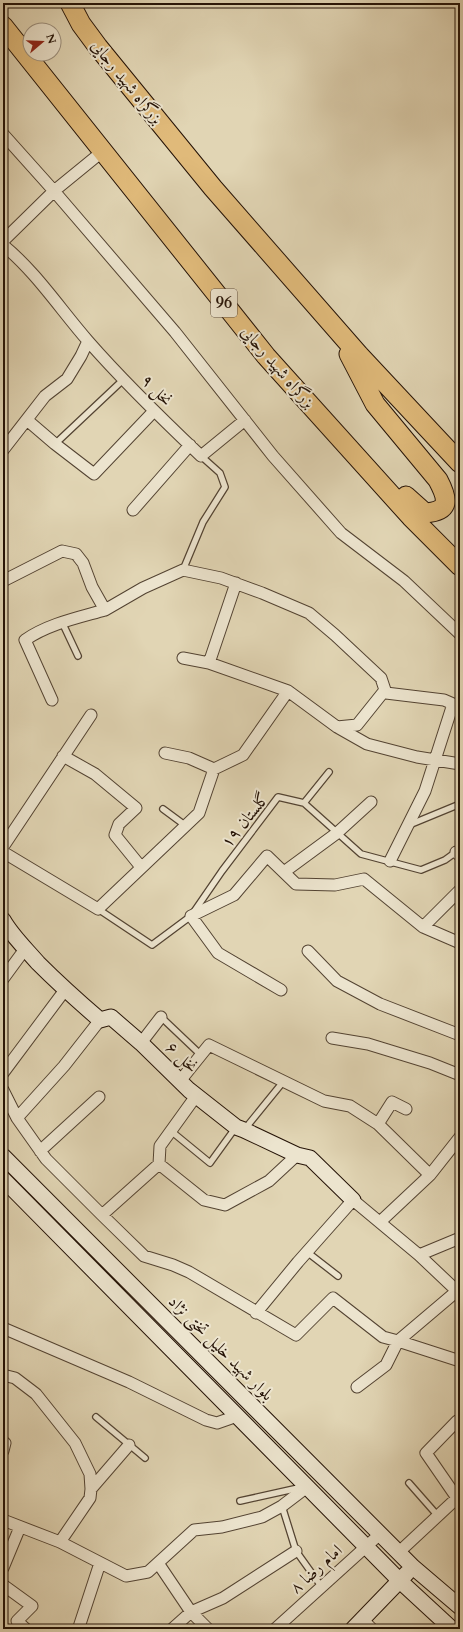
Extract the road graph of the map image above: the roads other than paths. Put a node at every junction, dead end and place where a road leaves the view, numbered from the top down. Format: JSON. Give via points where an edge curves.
{"nodes":[{"id":1,"x":70,"y":3,"type":"edge"},
{"id":2,"x":3,"y":26,"type":"edge"},
{"id":3,"x":3,"y":134,"type":"edge"},
{"id":4,"x":103,"y":151,"type":"junction"},
{"id":5,"x":54,"y":191,"type":"junction"},
{"id":6,"x":3,"y":241,"type":"edge"},
{"id":7,"x":3,"y":245,"type":"edge"},
{"id":8,"x":337,"y":330,"type":"junction"},
{"id":9,"x":88,"y":340,"type":"junction"},
{"id":10,"x":124,"y":379,"type":"junction"},
{"id":11,"x":154,"y":411,"type":"junction"},
{"id":12,"x":27,"y":420,"type":"junction"},
{"id":13,"x":245,"y":420,"type":"junction"},
{"id":14,"x":55,"y":444,"type":"junction"},
{"id":15,"x":190,"y":445,"type":"junction"},
{"id":16,"x":3,"y":450,"type":"edge"},
{"id":17,"x":351,"y":451,"type":"junction"},
{"id":18,"x":201,"y":456,"type":"junction"},
{"id":19,"x":460,"y":463,"type":"edge"},
{"id":20,"x":133,"y":510,"type":"dead end"},
{"id":21,"x":460,"y":566,"type":"edge"},
{"id":22,"x":183,"y":570,"type":"junction"},
{"id":23,"x":3,"y":580,"type":"edge"},
{"id":24,"x":236,"y":583,"type":"junction"},
{"id":25,"x":105,"y":610,"type":"junction"},
{"id":26,"x":62,"y":622,"type":"junction"},
{"id":27,"x":460,"y":634,"type":"edge"},
{"id":28,"x":78,"y":656,"type":"dead end"},
{"id":29,"x":183,"y":658,"type":"dead end"},
{"id":30,"x":209,"y":663,"type":"junction"},
{"id":31,"x":385,"y":690,"type":"junction"},
{"id":32,"x":288,"y":691,"type":"junction"},
{"id":33,"x":52,"y":700,"type":"dead end"},
{"id":34,"x":457,"y":705,"type":"edge"},
{"id":35,"x":91,"y":715,"type":"dead end"},
{"id":36,"x":337,"y":727,"type":"junction"},
{"id":37,"x":165,"y":753,"type":"dead end"},
{"id":38,"x":63,"y":756,"type":"junction"},
{"id":39,"x":435,"y":760,"type":"junction"},
{"id":40,"x":460,"y":764,"type":"edge"},
{"id":41,"x":214,"y":769,"type":"junction"},
{"id":42,"x":329,"y":772,"type":"dead end"},
{"id":43,"x":371,"y":802,"type":"dead end"},
{"id":44,"x":304,"y":803,"type":"junction"},
{"id":45,"x":460,"y":804,"type":"edge"},
{"id":46,"x":163,"y":809,"type":"dead end"},
{"id":47,"x":186,"y":826,"type":"junction"},
{"id":48,"x":407,"y":826,"type":"junction"},
{"id":49,"x":337,"y":833,"type":"junction"},
{"id":50,"x":3,"y":847,"type":"edge"},
{"id":51,"x":3,"y":852,"type":"edge"},
{"id":52,"x":459,"y":852,"type":"edge"},
{"id":53,"x":390,"y":861,"type":"junction"},
{"id":54,"x":141,"y":867,"type":"junction"},
{"id":55,"x":284,"y":872,"type":"junction"},
{"id":56,"x":460,"y":890,"type":"edge"},
{"id":57,"x":98,"y":910,"type":"junction"},
{"id":58,"x":191,"y":916,"type":"junction"},
{"id":59,"x":3,"y":920,"type":"edge"},
{"id":60,"x":423,"y":927,"type":"junction"},
{"id":61,"x":460,"y":943,"type":"edge"},
{"id":62,"x":25,"y":949,"type":"junction"},
{"id":63,"x":308,"y":950,"type":"dead end"},
{"id":64,"x":3,"y":979,"type":"edge"},
{"id":65,"x":66,"y":990,"type":"junction"},
{"id":66,"x":281,"y":990,"type":"dead end"},
{"id":67,"x":161,"y":1017,"type":"joint"},
{"id":68,"x":100,"y":1020,"type":"junction"},
{"id":69,"x":460,"y":1035,"type":"edge"},
{"id":70,"x":332,"y":1038,"type":"dead end"},
{"id":71,"x":141,"y":1043,"type":"junction"},
{"id":72,"x":201,"y":1054,"type":"junction"},
{"id":73,"x":3,"y":1073,"type":"edge"},
{"id":74,"x":460,"y":1075,"type":"edge"},
{"id":75,"x":180,"y":1081,"type":"junction"},
{"id":76,"x":283,"y":1082,"type":"junction"},
{"id":77,"x":3,"y":1090,"type":"edge"},
{"id":78,"x":196,"y":1096,"type":"junction"},
{"id":79,"x":99,"y":1097,"type":"dead end"},
{"id":80,"x":406,"y":1109,"type":"dead end"},
{"id":81,"x":17,"y":1118,"type":"junction"},
{"id":82,"x":378,"y":1124,"type":"junction"},
{"id":83,"x":240,"y":1128,"type":"junction"},
{"id":84,"x":171,"y":1131,"type":"junction"},
{"id":85,"x":460,"y":1137,"type":"edge"},
{"id":86,"x":40,"y":1150,"type":"junction"},
{"id":87,"x":3,"y":1156,"type":"edge"},
{"id":88,"x":297,"y":1156,"type":"junction"},
{"id":89,"x":159,"y":1164,"type":"junction"},
{"id":90,"x":430,"y":1175,"type":"junction"},
{"id":91,"x":3,"y":1179,"type":"edge"},
{"id":92,"x":353,"y":1200,"type":"junction"},
{"id":93,"x":102,"y":1215,"type":"junction"},
{"id":94,"x":381,"y":1222,"type":"junction"},
{"id":95,"x":460,"y":1238,"type":"edge"},
{"id":96,"x":307,"y":1252,"type":"junction"},
{"id":97,"x":419,"y":1255,"type":"junction"},
{"id":98,"x":338,"y":1276,"type":"dead end"},
{"id":99,"x":256,"y":1313,"type":"junction"},
{"id":100,"x":3,"y":1328,"type":"edge"},
{"id":101,"x":398,"y":1341,"type":"junction"},
{"id":102,"x":460,"y":1360,"type":"edge"},
{"id":103,"x":3,"y":1375,"type":"edge"},
{"id":104,"x":357,"y":1387,"type":"dead end"},
{"id":105,"x":237,"y":1416,"type":"junction"},
{"id":106,"x":96,"y":1417,"type":"dead end"},
{"id":107,"x":457,"y":1421,"type":"dead end"},
{"id":108,"x":129,"y":1445,"type":"junction"},
{"id":109,"x":145,"y":1458,"type":"dead end"},
{"id":110,"x":409,"y":1483,"type":"dead end"},
{"id":111,"x":307,"y":1487,"type":"junction"},
{"id":112,"x":91,"y":1488,"type":"junction"},
{"id":113,"x":240,"y":1501,"type":"dead end"},
{"id":114,"x":282,"y":1506,"type":"junction"},
{"id":115,"x":438,"y":1516,"type":"junction"},
{"id":116,"x":3,"y":1520,"type":"edge"},
{"id":117,"x":20,"y":1527,"type":"junction"},
{"id":118,"x":380,"y":1534,"type":"junction"},
{"id":119,"x":60,"y":1542,"type":"junction"},
{"id":120,"x":366,"y":1547,"type":"junction"},
{"id":121,"x":296,"y":1551,"type":"junction"},
{"id":122,"x":398,"y":1553,"type":"junction"},
{"id":123,"x":100,"y":1563,"type":"junction"},
{"id":124,"x":158,"y":1563,"type":"junction"},
{"id":125,"x":413,"y":1567,"type":"junction"},
{"id":126,"x":3,"y":1568,"type":"edge"},
{"id":127,"x":400,"y":1581,"type":"junction"},
{"id":128,"x":3,"y":1585,"type":"edge"},
{"id":129,"x":321,"y":1586,"type":"junction"},
{"id":130,"x":460,"y":1607,"type":"edge"},
{"id":131,"x":191,"y":1612,"type":"junction"},
{"id":132,"x":363,"y":1626,"type":"edge"},
{"id":133,"x":78,"y":1628,"type":"edge"},
{"id":134,"x":26,"y":1629,"type":"edge"},
{"id":135,"x":172,"y":1629,"type":"edge"},
{"id":136,"x":208,"y":1629,"type":"edge"},
{"id":137,"x":275,"y":1629,"type":"edge"},
{"id":138,"x":452,"y":1629,"type":"edge"}],
"edges":[{"from":1,"to":8,"type":"highway","name":"بزرگراه شهید رجایی","via":[[81,24],[116,70],[213,188]]},
{"from":2,"to":4,"type":"highway","name":"بزرگراه شهید رجایی","number":"96"},
{"from":3,"to":5,"type":"street"},
{"from":4,"to":5,"type":"street"},
{"from":4,"to":17,"type":"highway","name":"بزرگراه شهید رجایی","number":"96","via":[[266,356]]},
{"from":5,"to":6,"type":"street"},
{"from":5,"to":13,"type":"street","via":[[175,332]]},
{"from":7,"to":9,"type":"street","name":"نخل ۹","via":[[19,258]]},
{"from":8,"to":17,"type":"highway","via":[[375,404],[438,480],[445,493],[446,503],[437,511],[425,513],[389,479]]},
{"from":8,"to":19,"type":"highway","name":"بزرگراه شهید رجایی"},
{"from":9,"to":10,"type":"street","name":"نخل ۹"},
{"from":9,"to":12,"type":"street","via":[[67,379],[44,396]]},
{"from":10,"to":11,"type":"street","name":"نخل ۹"},
{"from":10,"to":14,"type":"lane"},
{"from":11,"to":14,"type":"street","via":[[94,474]]},
{"from":11,"to":15,"type":"street","name":"نخل ۹"},
{"from":12,"to":14,"type":"street"},
{"from":12,"to":16,"type":"street"},
{"from":13,"to":18,"type":"street"},
{"from":13,"to":27,"type":"street","via":[[341,533],[404,581]]},
{"from":15,"to":18,"type":"street","name":"نخل ۹"},
{"from":15,"to":20,"type":"street"},
{"from":17,"to":21,"type":"highway","name":"بزرگراه شهید رجایی","number":"96"},
{"from":18,"to":22,"type":"lane","name":"نخل ۹","via":[[220,473],[225,488],[203,522]]},
{"from":22,"to":24,"type":"street"},
{"from":22,"to":25,"type":"street","via":[[143,588]]},
{"from":23,"to":25,"type":"street","via":[[62,551],[76,554],[83,563],[92,587]]},
{"from":24,"to":30,"type":"street"},
{"from":24,"to":31,"type":"street","via":[[309,613],[381,678]]},
{"from":25,"to":26,"type":"street"},
{"from":26,"to":28,"type":"lane"},
{"from":26,"to":33,"type":"street","via":[[25,640]]},
{"from":29,"to":30,"type":"street"},
{"from":30,"to":32,"type":"street"},
{"from":31,"to":34,"type":"street","via":[[386,693],[444,700]]},
{"from":31,"to":36,"type":"street","via":[[357,725]]},
{"from":32,"to":36,"type":"street"},
{"from":32,"to":41,"type":"street","via":[[243,755]]},
{"from":34,"to":39,"type":"street"},
{"from":35,"to":38,"type":"street"},
{"from":36,"to":39,"type":"street","via":[[367,744]]},
{"from":37,"to":41,"type":"street","via":[[189,758]]},
{"from":38,"to":50,"type":"street"},
{"from":38,"to":54,"type":"street","via":[[95,774],[136,808],[119,824],[115,835]]},
{"from":39,"to":40,"type":"street"},
{"from":39,"to":48,"type":"street"},
{"from":41,"to":47,"type":"street","via":[[199,813]]},
{"from":42,"to":44,"type":"lane"},
{"from":43,"to":49,"type":"street"},
{"from":44,"to":49,"type":"lane","name":"گلستان ۱۹"},
{"from":44,"to":58,"type":"lane","name":"گلستان ۱۹","via":[[278,797]]},
{"from":45,"to":48,"type":"lane"},
{"from":46,"to":47,"type":"lane"},
{"from":47,"to":54,"type":"street"},
{"from":48,"to":53,"type":"street"},
{"from":49,"to":53,"type":"lane","name":"گلستان ۱۹","via":[[361,854]]},
{"from":49,"to":55,"type":"street"},
{"from":51,"to":57,"type":"street"},
{"from":52,"to":53,"type":"lane","name":"گلستان ۱۹","via":[[421,870]]},
{"from":54,"to":57,"type":"street"},
{"from":55,"to":58,"type":"street","via":[[267,856],[234,895]]},
{"from":55,"to":60,"type":"street","via":[[296,884],[335,885],[364,879]]},
{"from":56,"to":60,"type":"street"},
{"from":57,"to":58,"type":"lane","name":"گلستان ۱۹","via":[[152,945]]},
{"from":58,"to":66,"type":"street","via":[[218,953]]},
{"from":59,"to":62,"type":"street"},
{"from":60,"to":61,"type":"street"},
{"from":62,"to":64,"type":"street"},
{"from":62,"to":65,"type":"street"},
{"from":63,"to":69,"type":"street","via":[[337,981],[380,1004]]},
{"from":65,"to":68,"type":"street"},
{"from":65,"to":73,"type":"street"},
{"from":67,"to":71,"type":"street"},
{"from":67,"to":72,"type":"lane"},
{"from":68,"to":71,"type":"street","name":"نخل ۶","via":[[111,1017]]},
{"from":68,"to":81,"type":"street","via":[[64,1066]]},
{"from":70,"to":74,"type":"street","via":[[368,1044]]},
{"from":71,"to":75,"type":"street","name":"نخل ۶"},
{"from":72,"to":75,"type":"street"},
{"from":72,"to":76,"type":"street","via":[[209,1044]]},
{"from":75,"to":78,"type":"street","name":"نخل ۶"},
{"from":76,"to":82,"type":"street","via":[[324,1101],[350,1106]]},
{"from":76,"to":83,"type":"lane"},
{"from":77,"to":81,"type":"street"},
{"from":78,"to":83,"type":"street","name":"نخل ۶"},
{"from":78,"to":84,"type":"street"},
{"from":79,"to":86,"type":"street"},
{"from":80,"to":82,"type":"street","via":[[392,1102]]},
{"from":81,"to":86,"type":"street"},
{"from":82,"to":90,"type":"street"},
{"from":83,"to":84,"type":"lane","via":[[210,1162]]},
{"from":83,"to":88,"type":"street","name":"نخل ۶"},
{"from":84,"to":89,"type":"street","via":[[160,1146]]},
{"from":85,"to":90,"type":"street"},
{"from":86,"to":93,"type":"street"},
{"from":87,"to":118,"type":"street","name":"بلوار شهید خلیل تختی نژاد"},
{"from":88,"to":89,"type":"street","via":[[269,1181],[225,1205],[204,1200]]},
{"from":88,"to":92,"type":"street","name":"نخل ۶","via":[[310,1158]]},
{"from":89,"to":93,"type":"street"},
{"from":90,"to":94,"type":"street"},
{"from":91,"to":105,"type":"street"},
{"from":92,"to":94,"type":"street"},
{"from":92,"to":96,"type":"street"},
{"from":93,"to":99,"type":"street","via":[[144,1256],[189,1272]]},
{"from":94,"to":97,"type":"street"},
{"from":95,"to":97,"type":"street"},
{"from":96,"to":98,"type":"lane"},
{"from":96,"to":99,"type":"street"},
{"from":97,"to":101,"type":"street","via":[[457,1291]]},
{"from":99,"to":101,"type":"street","via":[[296,1335],[333,1298],[383,1337]]},
{"from":100,"to":105,"type":"street","via":[[129,1382],[206,1420],[217,1423]]},
{"from":101,"to":102,"type":"street"},
{"from":101,"to":104,"type":"street","via":[[386,1365]]},
{"from":103,"to":112,"type":"street","via":[[15,1378],[36,1394],[75,1443],[90,1474]]},
{"from":105,"to":111,"type":"street"},
{"from":106,"to":108,"type":"lane"},
{"from":107,"to":115,"type":"street","via":[[426,1453],[457,1498]]},
{"from":108,"to":109,"type":"lane"},
{"from":108,"to":112,"type":"street"},
{"from":110,"to":115,"type":"lane"},
{"from":111,"to":113,"type":"lane"},
{"from":111,"to":114,"type":"street"},
{"from":111,"to":120,"type":"street"},
{"from":112,"to":119,"type":"street","via":[[90,1498]]},
{"from":114,"to":121,"type":"lane"},
{"from":114,"to":124,"type":"street","via":[[262,1517],[194,1530]]},
{"from":115,"to":122,"type":"street"},
{"from":116,"to":117,"type":"street"},
{"from":117,"to":119,"type":"street"},
{"from":117,"to":126,"type":"street"},
{"from":118,"to":120,"type":"street","name":"امام رضا ۸"},
{"from":118,"to":122,"type":"street","name":"بلوار شهید خلیل تختی نژاد"},
{"from":119,"to":123,"type":"street"},
{"from":120,"to":127,"type":"street"},
{"from":120,"to":129,"type":"street","name":"امام رضا ۸"},
{"from":121,"to":129,"type":"lane"},
{"from":121,"to":131,"type":"street","via":[[222,1598]]},
{"from":122,"to":125,"type":"street","name":"بلوار شهید خلیل تختی نژاد"},
{"from":123,"to":124,"type":"street","via":[[126,1576],[148,1572]]},
{"from":123,"to":133,"type":"street"},
{"from":124,"to":131,"type":"street"},
{"from":125,"to":127,"type":"street"},
{"from":125,"to":130,"type":"street","name":"بلوار شهید خلیل تختی نژاد"},
{"from":127,"to":132,"type":"street"},
{"from":127,"to":138,"type":"street"},
{"from":128,"to":134,"type":"street","via":[[32,1606],[17,1621]]},
{"from":129,"to":137,"type":"street","name":"امام رضا ۸"},
{"from":131,"to":135,"type":"street"},
{"from":131,"to":136,"type":"street"}]}
